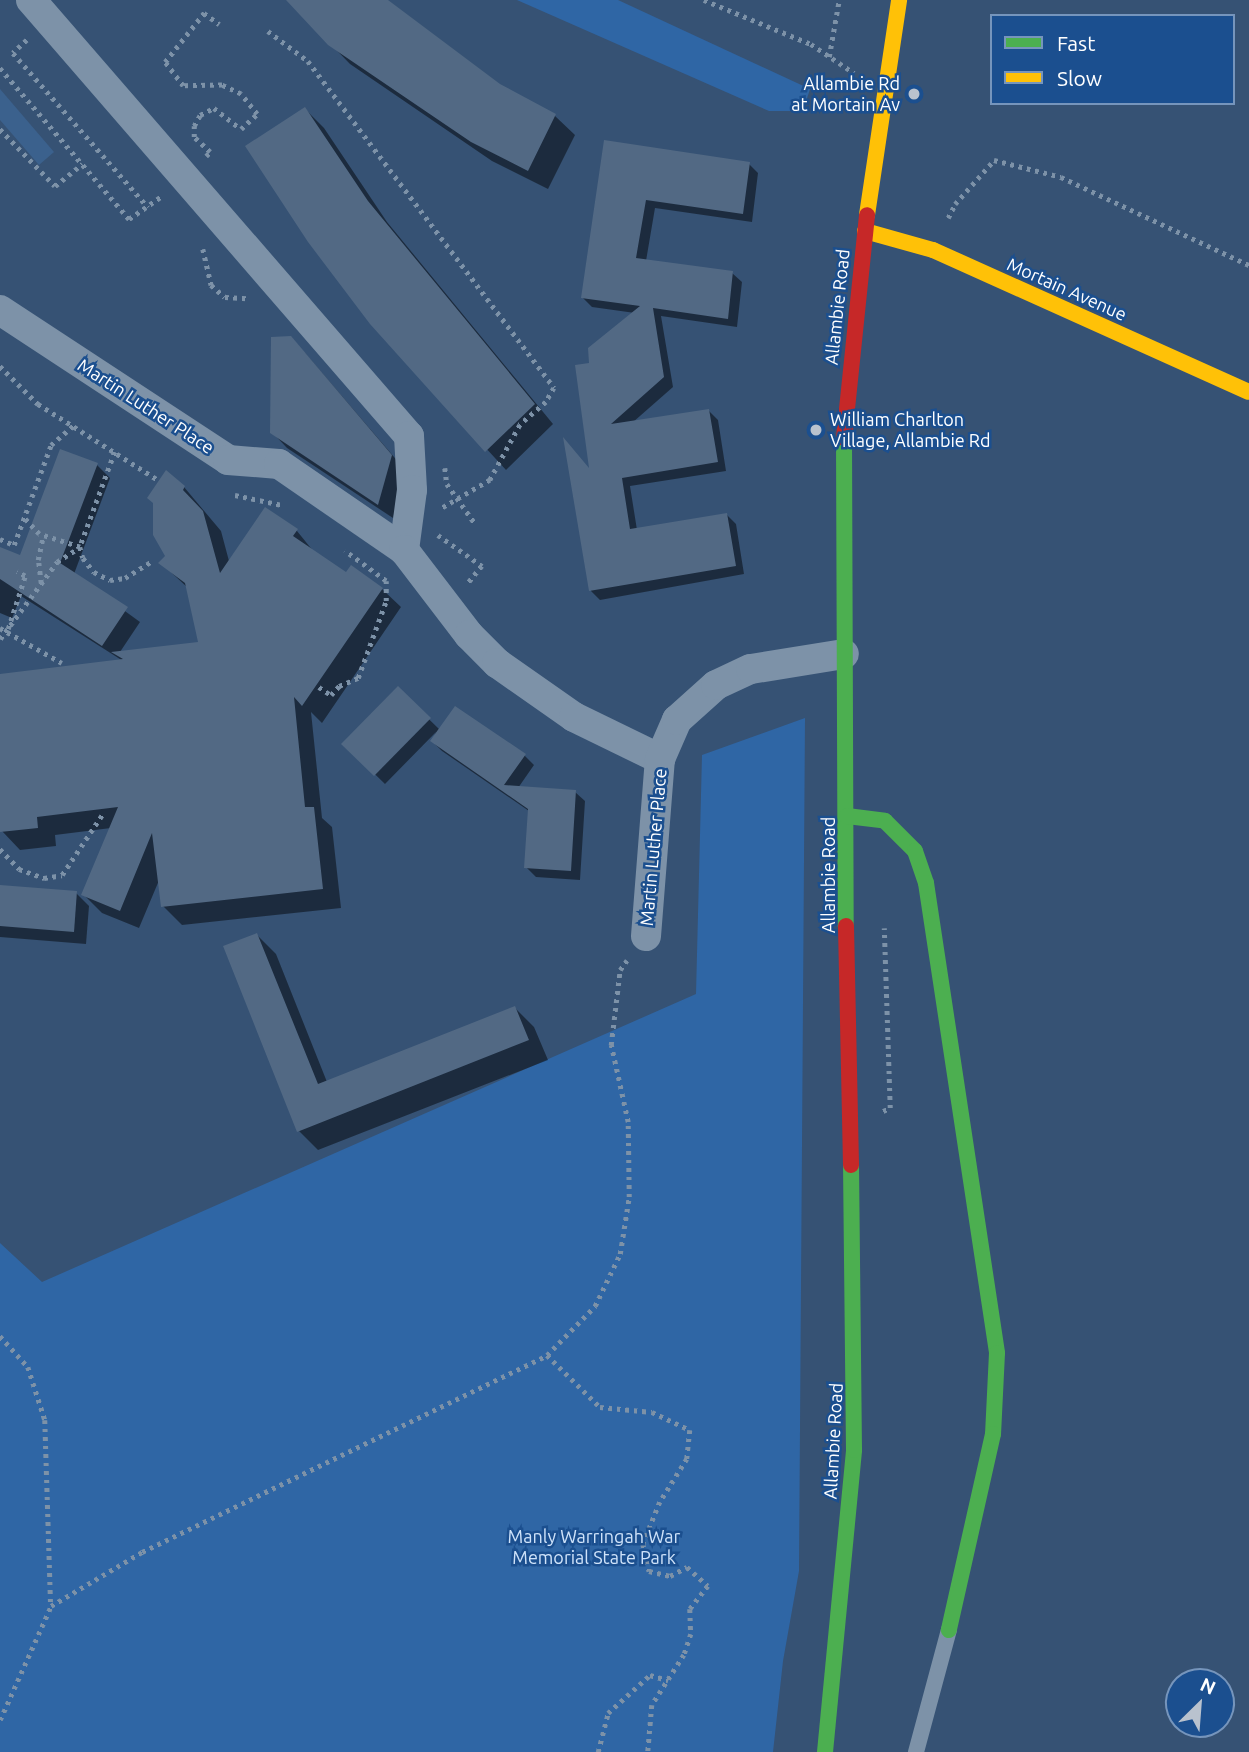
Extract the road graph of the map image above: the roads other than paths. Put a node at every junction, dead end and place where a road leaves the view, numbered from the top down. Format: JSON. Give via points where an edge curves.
{"nodes":[{"id":1,"x":899,"y":0,"type":"edge"},
{"id":2,"x":40,"y":10,"type":"edge"},
{"id":3,"x":865,"y":231,"type":"junction"},
{"id":4,"x":0,"y":310,"type":"edge"},
{"id":5,"x":1249,"y":392,"type":"edge"},
{"id":6,"x":404,"y":550,"type":"junction"},
{"id":7,"x":844,"y":654,"type":"junction"},
{"id":8,"x":660,"y":759,"type":"junction"},
{"id":9,"x":847,"y":816,"type":"junction"},
{"id":10,"x":646,"y":936,"type":"road end"},
{"id":11,"x":949,"y":1630,"type":"joint"},
{"id":12,"x":825,"y":1752,"type":"edge"},
{"id":13,"x":916,"y":1752,"type":"edge"}],
"edges":[{"from":1,"to":3,"type":"main road","name":"Allambie Road"},
{"from":2,"to":6,"type":"street","via":[[412,440]]},
{"from":3,"to":5,"type":"main road","name":"Mortain Avenue","via":[[933,250]]},
{"from":3,"to":7,"type":"main road","name":"Allambie Road","via":[[843,444]]},
{"from":4,"to":6,"type":"street","name":"Martin Luther Place","via":[[228,460],[279,464]]},
{"from":6,"to":8,"type":"street","name":"Martin Luther Place","via":[[497,663],[574,717]]},
{"from":7,"to":8,"type":"street","name":"Martin Luther Place","via":[[777,662],[716,685],[677,720]]},
{"from":7,"to":9,"type":"main road","name":"Allambie Road"},
{"from":8,"to":10,"type":"street","name":"Martin Luther Place"},
{"from":9,"to":11,"type":"main road","via":[[885,821],[915,851],[926,883],[997,1353],[993,1434]]},
{"from":9,"to":12,"type":"main road","name":"Allambie Road","via":[[856,1375],[854,1450]]},
{"from":11,"to":13,"type":"lane"}]}
